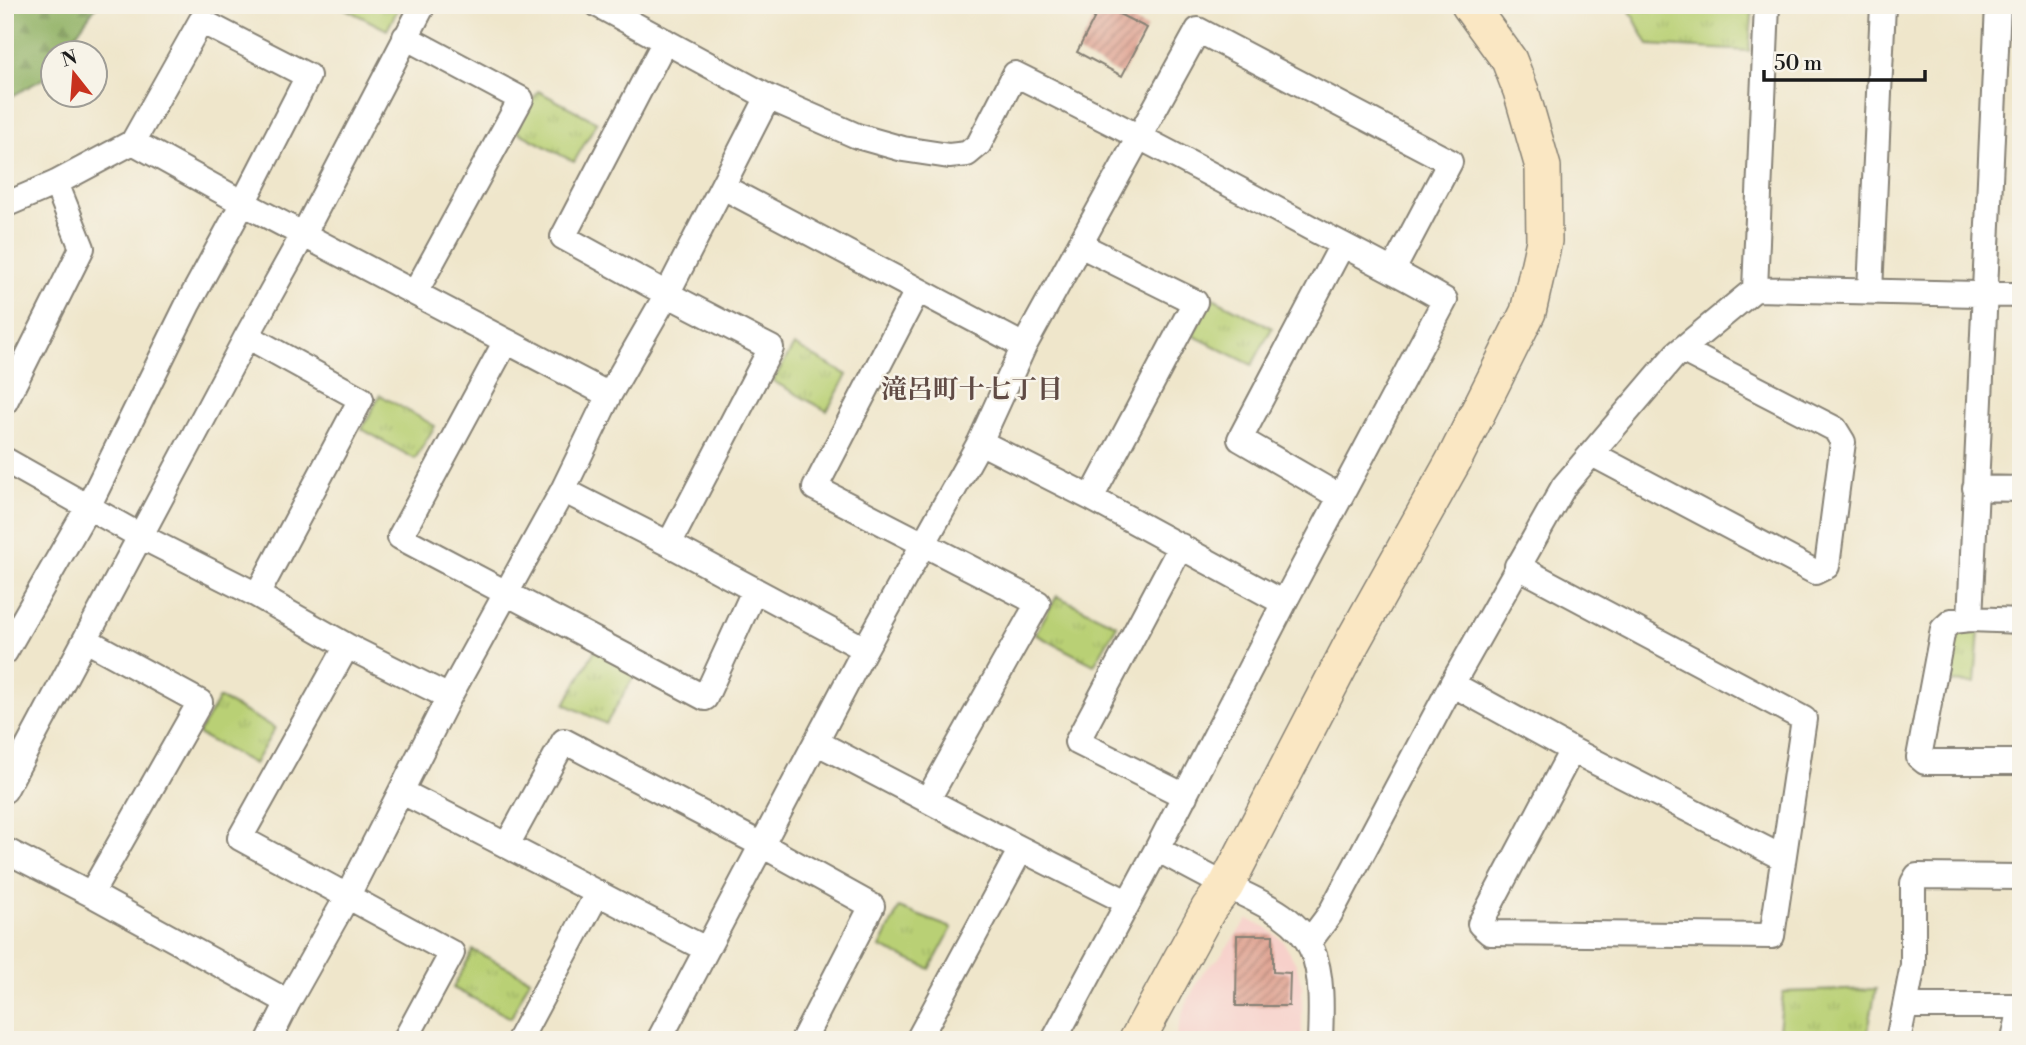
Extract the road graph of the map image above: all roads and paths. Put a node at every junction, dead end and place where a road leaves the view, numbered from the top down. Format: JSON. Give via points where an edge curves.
{"nodes":[{"id":1,"x":422,"y":5,"type":"edge"},
{"id":2,"x":598,"y":5,"type":"edge"},
{"id":3,"x":1469,"y":5,"type":"edge"},
{"id":4,"x":1767,"y":5,"type":"edge"},
{"id":5,"x":1884,"y":5,"type":"edge"},
{"id":6,"x":1998,"y":5,"type":"edge"},
{"id":7,"x":405,"y":37,"type":"junction"},
{"id":8,"x":665,"y":41,"type":"junction"},
{"id":9,"x":768,"y":97,"type":"junction"},
{"id":10,"x":1141,"y":137,"type":"junction"},
{"id":11,"x":133,"y":142,"type":"junction"},
{"id":12,"x":56,"y":183,"type":"junction"},
{"id":13,"x":723,"y":187,"type":"junction"},
{"id":14,"x":243,"y":203,"type":"junction"},
{"id":15,"x":5,"y":205,"type":"edge"},
{"id":16,"x":303,"y":234,"type":"junction"},
{"id":17,"x":1080,"y":245,"type":"junction"},
{"id":18,"x":1342,"y":245,"type":"junction"},
{"id":19,"x":1393,"y":270,"type":"junction"},
{"id":20,"x":1755,"y":289,"type":"junction"},
{"id":21,"x":917,"y":291,"type":"junction"},
{"id":22,"x":1870,"y":291,"type":"junction"},
{"id":23,"x":415,"y":293,"type":"junction"},
{"id":24,"x":667,"y":294,"type":"junction"},
{"id":25,"x":1985,"y":295,"type":"junction"},
{"id":26,"x":2021,"y":295,"type":"edge"},
{"id":27,"x":247,"y":336,"type":"junction"},
{"id":28,"x":506,"y":341,"type":"junction"},
{"id":29,"x":1024,"y":346,"type":"junction"},
{"id":30,"x":1682,"y":350,"type":"junction"},
{"id":31,"x":609,"y":395,"type":"junction"},
{"id":32,"x":5,"y":402,"type":"edge"},
{"id":33,"x":980,"y":442,"type":"junction"},
{"id":34,"x":1592,"y":454,"type":"junction"},
{"id":35,"x":5,"y":460,"type":"edge"},
{"id":36,"x":1975,"y":488,"type":"junction"},
{"id":37,"x":2021,"y":489,"type":"edge"},
{"id":38,"x":564,"y":490,"type":"junction"},
{"id":39,"x":1340,"y":497,"type":"junction"},
{"id":40,"x":1091,"y":498,"type":"junction"},
{"id":41,"x":88,"y":507,"type":"junction"},
{"id":42,"x":140,"y":536,"type":"junction"},
{"id":43,"x":669,"y":544,"type":"junction"},
{"id":44,"x":923,"y":545,"type":"junction"},
{"id":45,"x":1181,"y":546,"type":"junction"},
{"id":46,"x":1517,"y":566,"type":"junction"},
{"id":47,"x":754,"y":591,"type":"junction"},
{"id":48,"x":507,"y":594,"type":"junction"},
{"id":49,"x":257,"y":595,"type":"junction"},
{"id":50,"x":1284,"y":603,"type":"junction"},
{"id":51,"x":1970,"y":619,"type":"junction"},
{"id":52,"x":2021,"y":621,"type":"edge"},
{"id":53,"x":86,"y":640,"type":"junction"},
{"id":54,"x":347,"y":646,"type":"junction"},
{"id":55,"x":864,"y":649,"type":"junction"},
{"id":56,"x":5,"y":652,"type":"edge"},
{"id":57,"x":1452,"y":684,"type":"junction"},
{"id":58,"x":449,"y":697,"type":"junction"},
{"id":59,"x":816,"y":741,"type":"junction"},
{"id":60,"x":1573,"y":750,"type":"junction"},
{"id":61,"x":2021,"y":762,"type":"edge"},
{"id":62,"x":5,"y":790,"type":"edge"},
{"id":63,"x":402,"y":792,"type":"junction"},
{"id":64,"x":1185,"y":796,"type":"junction"},
{"id":65,"x":929,"y":799,"type":"junction"},
{"id":66,"x":507,"y":845,"type":"junction"},
{"id":67,"x":762,"y":845,"type":"junction"},
{"id":68,"x":1021,"y":849,"type":"junction"},
{"id":69,"x":1157,"y":849,"type":"junction"},
{"id":70,"x":5,"y":850,"type":"edge"},
{"id":71,"x":1783,"y":858,"type":"junction"},
{"id":72,"x":2021,"y":877,"type":"edge"},
{"id":73,"x":1226,"y":886,"type":"junction"},
{"id":74,"x":91,"y":894,"type":"junction"},
{"id":75,"x":597,"y":894,"type":"junction"},
{"id":76,"x":347,"y":897,"type":"junction"},
{"id":77,"x":1127,"y":902,"type":"junction"},
{"id":78,"x":1309,"y":942,"type":"junction"},
{"id":79,"x":706,"y":949,"type":"junction"},
{"id":80,"x":288,"y":1002,"type":"junction"},
{"id":81,"x":1905,"y":1006,"type":"junction"},
{"id":82,"x":2021,"y":1006,"type":"edge"},
{"id":83,"x":269,"y":1040,"type":"edge"},
{"id":84,"x":405,"y":1040,"type":"edge"},
{"id":85,"x":519,"y":1040,"type":"edge"},
{"id":86,"x":659,"y":1040,"type":"edge"},
{"id":87,"x":803,"y":1040,"type":"edge"},
{"id":88,"x":918,"y":1040,"type":"edge"},
{"id":89,"x":1054,"y":1040,"type":"edge"},
{"id":90,"x":1137,"y":1040,"type":"edge"},
{"id":91,"x":1320,"y":1040,"type":"edge"},
{"id":92,"x":1898,"y":1040,"type":"edge"},
{"id":93,"x":2014,"y":1040,"type":"edge"}],
"edges":[{"from":1,"to":7,"type":"street"},
{"from":2,"to":8,"type":"street"},
{"from":3,"to":73,"type":"street","via":[[1509,60],[1542,167],[1544,241],[1528,312]]},
{"from":4,"to":20,"type":"street"},
{"from":5,"to":22,"type":"street"},
{"from":6,"to":25,"type":"street"},
{"from":7,"to":16,"type":"street"},
{"from":7,"to":23,"type":"street","via":[[520,99]]},
{"from":8,"to":9,"type":"street"},
{"from":8,"to":24,"type":"street","via":[[563,237]]},
{"from":9,"to":10,"type":"street","via":[[858,136],[949,156],[967,154],[979,144],[1015,74]]},
{"from":9,"to":13,"type":"street"},
{"from":10,"to":17,"type":"street"},
{"from":10,"to":18,"type":"street"},
{"from":10,"to":19,"type":"street","via":[[1198,30],[1450,162]]},
{"from":11,"to":12,"type":"street"},
{"from":11,"to":14,"type":"street"},
{"from":11,"to":14,"type":"street","via":[[201,22],[308,76]]},
{"from":12,"to":15,"type":"street"},
{"from":12,"to":32,"type":"street","via":[[82,248]]},
{"from":13,"to":21,"type":"street"},
{"from":13,"to":24,"type":"street"},
{"from":14,"to":16,"type":"street"},
{"from":14,"to":41,"type":"street"},
{"from":16,"to":23,"type":"street"},
{"from":16,"to":27,"type":"street"},
{"from":17,"to":29,"type":"street"},
{"from":17,"to":40,"type":"street","via":[[1195,302]]},
{"from":18,"to":19,"type":"street"},
{"from":18,"to":39,"type":"street","via":[[1240,439]]},
{"from":19,"to":39,"type":"street","via":[[1445,300]]},
{"from":20,"to":22,"type":"street"},
{"from":20,"to":30,"type":"street"},
{"from":21,"to":29,"type":"street"},
{"from":21,"to":44,"type":"street","via":[[814,488]]},
{"from":22,"to":25,"type":"street"},
{"from":23,"to":28,"type":"street"},
{"from":24,"to":31,"type":"street"},
{"from":24,"to":43,"type":"street","via":[[771,348]]},
{"from":25,"to":26,"type":"street"},
{"from":25,"to":36,"type":"street"},
{"from":27,"to":42,"type":"street"},
{"from":27,"to":49,"type":"street","via":[[361,399]]},
{"from":28,"to":31,"type":"street"},
{"from":28,"to":48,"type":"street","via":[[400,537]]},
{"from":29,"to":33,"type":"street"},
{"from":30,"to":34,"type":"street"},
{"from":30,"to":34,"type":"street","via":[[1835,429],[1843,442],[1827,566],[1815,572]]},
{"from":31,"to":38,"type":"street"},
{"from":33,"to":40,"type":"street"},
{"from":33,"to":44,"type":"street"},
{"from":34,"to":46,"type":"street","via":[[1564,486]]},
{"from":35,"to":41,"type":"street"},
{"from":36,"to":37,"type":"street"},
{"from":36,"to":51,"type":"street"},
{"from":38,"to":43,"type":"street"},
{"from":38,"to":48,"type":"street"},
{"from":39,"to":50,"type":"street"},
{"from":40,"to":45,"type":"street"},
{"from":41,"to":42,"type":"street"},
{"from":41,"to":56,"type":"street"},
{"from":42,"to":49,"type":"street"},
{"from":42,"to":53,"type":"street"},
{"from":43,"to":47,"type":"street"},
{"from":44,"to":55,"type":"street"},
{"from":44,"to":65,"type":"street","via":[[1038,603]]},
{"from":45,"to":50,"type":"street"},
{"from":45,"to":64,"type":"street","via":[[1077,742]]},
{"from":46,"to":57,"type":"street"},
{"from":46,"to":71,"type":"street","via":[[1804,719]]},
{"from":47,"to":48,"type":"street","via":[[705,698]]},
{"from":47,"to":55,"type":"street"},
{"from":48,"to":58,"type":"street"},
{"from":49,"to":54,"type":"street"},
{"from":50,"to":64,"type":"street"},
{"from":51,"to":52,"type":"street"},
{"from":51,"to":61,"type":"street","via":[[1952,621],[1943,629],[1919,757],[1925,762]]},
{"from":53,"to":62,"type":"street"},
{"from":53,"to":74,"type":"street","via":[[200,702]]},
{"from":54,"to":58,"type":"street"},
{"from":54,"to":76,"type":"street","via":[[240,838]]},
{"from":55,"to":59,"type":"street"},
{"from":57,"to":60,"type":"street"},
{"from":57,"to":78,"type":"street","via":[[1330,914]]},
{"from":58,"to":63,"type":"street"},
{"from":59,"to":65,"type":"street"},
{"from":59,"to":67,"type":"street"},
{"from":60,"to":71,"type":"street"},
{"from":60,"to":71,"type":"street","via":[[1480,924],[1490,933],[1772,936]]},
{"from":63,"to":66,"type":"street"},
{"from":63,"to":76,"type":"street"},
{"from":64,"to":69,"type":"street"},
{"from":65,"to":68,"type":"street"},
{"from":66,"to":67,"type":"street","via":[[564,741]]},
{"from":66,"to":75,"type":"street"},
{"from":67,"to":79,"type":"street"},
{"from":67,"to":87,"type":"street","via":[[872,906]]},
{"from":68,"to":77,"type":"street"},
{"from":68,"to":88,"type":"street"},
{"from":69,"to":73,"type":"street"},
{"from":69,"to":77,"type":"street"},
{"from":70,"to":74,"type":"street"},
{"from":72,"to":81,"type":"street","via":[[1917,876],[1913,883],[1913,965]]},
{"from":73,"to":78,"type":"street","via":[[1288,920]]},
{"from":73,"to":90,"type":"street","via":[[1209,908]]},
{"from":74,"to":80,"type":"street"},
{"from":75,"to":79,"type":"street"},
{"from":75,"to":85,"type":"street"},
{"from":76,"to":80,"type":"street"},
{"from":76,"to":84,"type":"street","via":[[452,953]]},
{"from":77,"to":89,"type":"street"},
{"from":78,"to":91,"type":"street","via":[[1316,962]]},
{"from":79,"to":86,"type":"street"},
{"from":80,"to":83,"type":"street"},
{"from":81,"to":82,"type":"street"},
{"from":81,"to":92,"type":"street"},
{"from":82,"to":93,"type":"street"}]}
